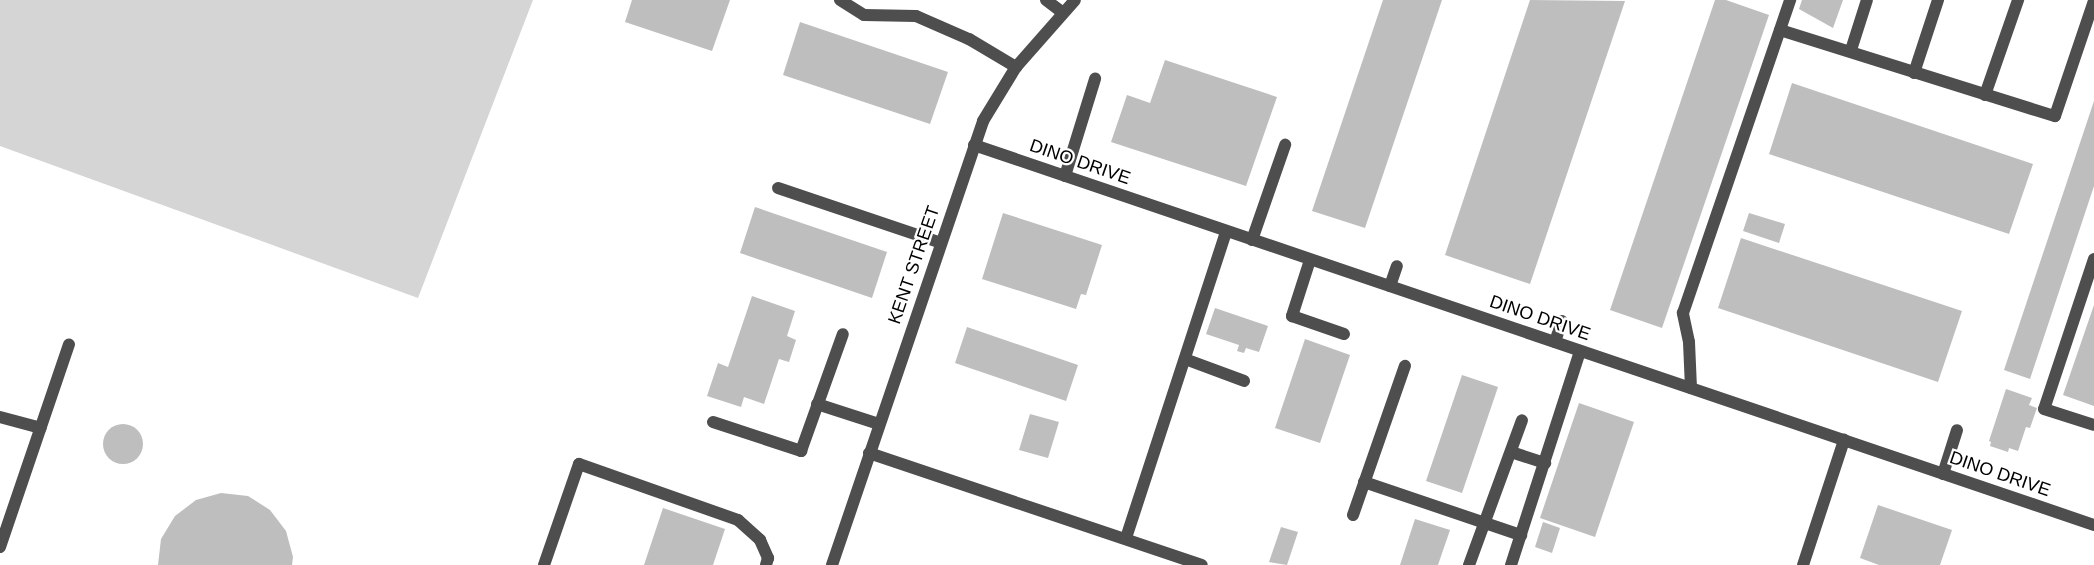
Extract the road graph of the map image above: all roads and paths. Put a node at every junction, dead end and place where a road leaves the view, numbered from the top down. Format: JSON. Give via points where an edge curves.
{"nodes":[{"id":1,"x":840,"y":0,"type":"edge"},
{"id":2,"x":1046,"y":0,"type":"edge"},
{"id":3,"x":1075,"y":0,"type":"edge"},
{"id":4,"x":1790,"y":0,"type":"edge"},
{"id":5,"x":1867,"y":0,"type":"edge"},
{"id":6,"x":1938,"y":0,"type":"edge"},
{"id":7,"x":2018,"y":0,"type":"edge"},
{"id":8,"x":2094,"y":1,"type":"edge"},
{"id":9,"x":1063,"y":13,"type":"junction"},
{"id":10,"x":1780,"y":30,"type":"junction"},
{"id":11,"x":1851,"y":50,"type":"junction"},
{"id":12,"x":1016,"y":67,"type":"junction"},
{"id":13,"x":1914,"y":73,"type":"junction"},
{"id":14,"x":1095,"y":79,"type":"dead end"},
{"id":15,"x":1984,"y":94,"type":"junction"},
{"id":16,"x":974,"y":145,"type":"junction"},
{"id":17,"x":1286,"y":145,"type":"dead end"},
{"id":18,"x":1065,"y":176,"type":"junction"},
{"id":19,"x":778,"y":188,"type":"dead end"},
{"id":20,"x":1226,"y":232,"type":"junction"},
{"id":21,"x":1252,"y":240,"type":"junction"},
{"id":22,"x":941,"y":243,"type":"junction"},
{"id":23,"x":2094,"y":259,"type":"edge"},
{"id":24,"x":1310,"y":260,"type":"junction"},
{"id":25,"x":1397,"y":266,"type":"dead end"},
{"id":26,"x":1390,"y":286,"type":"junction"},
{"id":27,"x":1562,"y":321,"type":"dead end"},
{"id":28,"x":843,"y":334,"type":"dead end"},
{"id":29,"x":1344,"y":334,"type":"dead end"},
{"id":30,"x":1555,"y":342,"type":"junction"},
{"id":31,"x":69,"y":344,"type":"dead end"},
{"id":32,"x":1580,"y":351,"type":"junction"},
{"id":33,"x":1185,"y":359,"type":"junction"},
{"id":34,"x":1404,"y":366,"type":"dead end"},
{"id":35,"x":1244,"y":381,"type":"dead end"},
{"id":36,"x":1691,"y":388,"type":"junction"},
{"id":37,"x":817,"y":404,"type":"junction"},
{"id":38,"x":0,"y":417,"type":"edge"},
{"id":39,"x":1522,"y":420,"type":"dead end"},
{"id":40,"x":713,"y":422,"type":"dead end"},
{"id":41,"x":879,"y":424,"type":"junction"},
{"id":42,"x":2094,"y":425,"type":"edge"},
{"id":43,"x":41,"y":428,"type":"junction"},
{"id":44,"x":1957,"y":430,"type":"dead end"},
{"id":45,"x":1844,"y":440,"type":"junction"},
{"id":46,"x":1511,"y":452,"type":"junction"},
{"id":47,"x":869,"y":453,"type":"junction"},
{"id":48,"x":1545,"y":463,"type":"junction"},
{"id":49,"x":1943,"y":474,"type":"junction"},
{"id":50,"x":1364,"y":482,"type":"junction"},
{"id":51,"x":1353,"y":515,"type":"dead end"},
{"id":52,"x":1485,"y":522,"type":"junction"},
{"id":53,"x":2094,"y":525,"type":"edge"},
{"id":54,"x":1521,"y":535,"type":"junction"},
{"id":55,"x":1126,"y":538,"type":"junction"},
{"id":56,"x":0,"y":547,"type":"edge"},
{"id":57,"x":544,"y":565,"type":"edge"},
{"id":58,"x":766,"y":565,"type":"edge"},
{"id":59,"x":831,"y":565,"type":"edge"},
{"id":60,"x":1202,"y":565,"type":"edge"},
{"id":61,"x":1469,"y":565,"type":"edge"},
{"id":62,"x":1510,"y":565,"type":"edge"},
{"id":63,"x":1803,"y":565,"type":"edge"}],
"edges":[{"from":1,"to":12,"type":"street","via":[[864,15],[916,16],[969,39]]},
{"from":2,"to":9,"type":"street"},
{"from":3,"to":9,"type":"street","name":"KENT STREET"},
{"from":4,"to":10,"type":"street"},
{"from":5,"to":11,"type":"street"},
{"from":6,"to":13,"type":"street"},
{"from":7,"to":15,"type":"street"},
{"from":8,"to":15,"type":"street","via":[[2055,116]]},
{"from":9,"to":12,"type":"street","name":"KENT STREET"},
{"from":10,"to":11,"type":"street"},
{"from":10,"to":36,"type":"street","via":[[1683,313]]},
{"from":11,"to":13,"type":"street"},
{"from":12,"to":16,"type":"street","name":"KENT STREET","via":[[983,121]]},
{"from":13,"to":15,"type":"street"},
{"from":14,"to":18,"type":"street"},
{"from":16,"to":18,"type":"street","name":"DINO DRIVE"},
{"from":16,"to":22,"type":"street","name":"KENT STREET"},
{"from":17,"to":21,"type":"street"},
{"from":18,"to":20,"type":"street","name":"DINO DRIVE"},
{"from":19,"to":22,"type":"street"},
{"from":20,"to":21,"type":"street","name":"DINO DRIVE"},
{"from":20,"to":33,"type":"street"},
{"from":21,"to":24,"type":"street","name":"DINO DRIVE"},
{"from":22,"to":41,"type":"street","name":"KENT STREET"},
{"from":23,"to":42,"type":"street","via":[[2044,409]]},
{"from":24,"to":26,"type":"street","name":"DINO DRIVE"},
{"from":24,"to":29,"type":"street","via":[[1292,316]]},
{"from":25,"to":26,"type":"street"},
{"from":26,"to":30,"type":"street","name":"DINO DRIVE"},
{"from":27,"to":30,"type":"street"},
{"from":28,"to":37,"type":"street"},
{"from":30,"to":32,"type":"street","name":"DINO DRIVE"},
{"from":31,"to":43,"type":"street"},
{"from":32,"to":36,"type":"street","name":"DINO DRIVE"},
{"from":32,"to":48,"type":"street"},
{"from":33,"to":35,"type":"street"},
{"from":33,"to":55,"type":"street"},
{"from":34,"to":50,"type":"street"},
{"from":36,"to":45,"type":"street","name":"DINO DRIVE"},
{"from":37,"to":40,"type":"street","via":[[801,451]]},
{"from":37,"to":41,"type":"street"},
{"from":38,"to":43,"type":"street"},
{"from":39,"to":46,"type":"street"},
{"from":41,"to":47,"type":"street","name":"KENT STREET"},
{"from":43,"to":56,"type":"street"},
{"from":44,"to":49,"type":"street"},
{"from":45,"to":49,"type":"street","name":"DINO DRIVE"},
{"from":45,"to":63,"type":"street"},
{"from":46,"to":48,"type":"street"},
{"from":46,"to":52,"type":"street"},
{"from":47,"to":55,"type":"street"},
{"from":47,"to":59,"type":"street","name":"KENT STREET"},
{"from":48,"to":54,"type":"street"},
{"from":49,"to":53,"type":"street","name":"DINO DRIVE"},
{"from":50,"to":51,"type":"street"},
{"from":50,"to":52,"type":"street"},
{"from":52,"to":54,"type":"street"},
{"from":52,"to":61,"type":"street"},
{"from":54,"to":62,"type":"street"},
{"from":55,"to":60,"type":"street"},
{"from":57,"to":58,"type":"street","via":[[579,464],[738,520],[760,540],[768,558]]}]}
